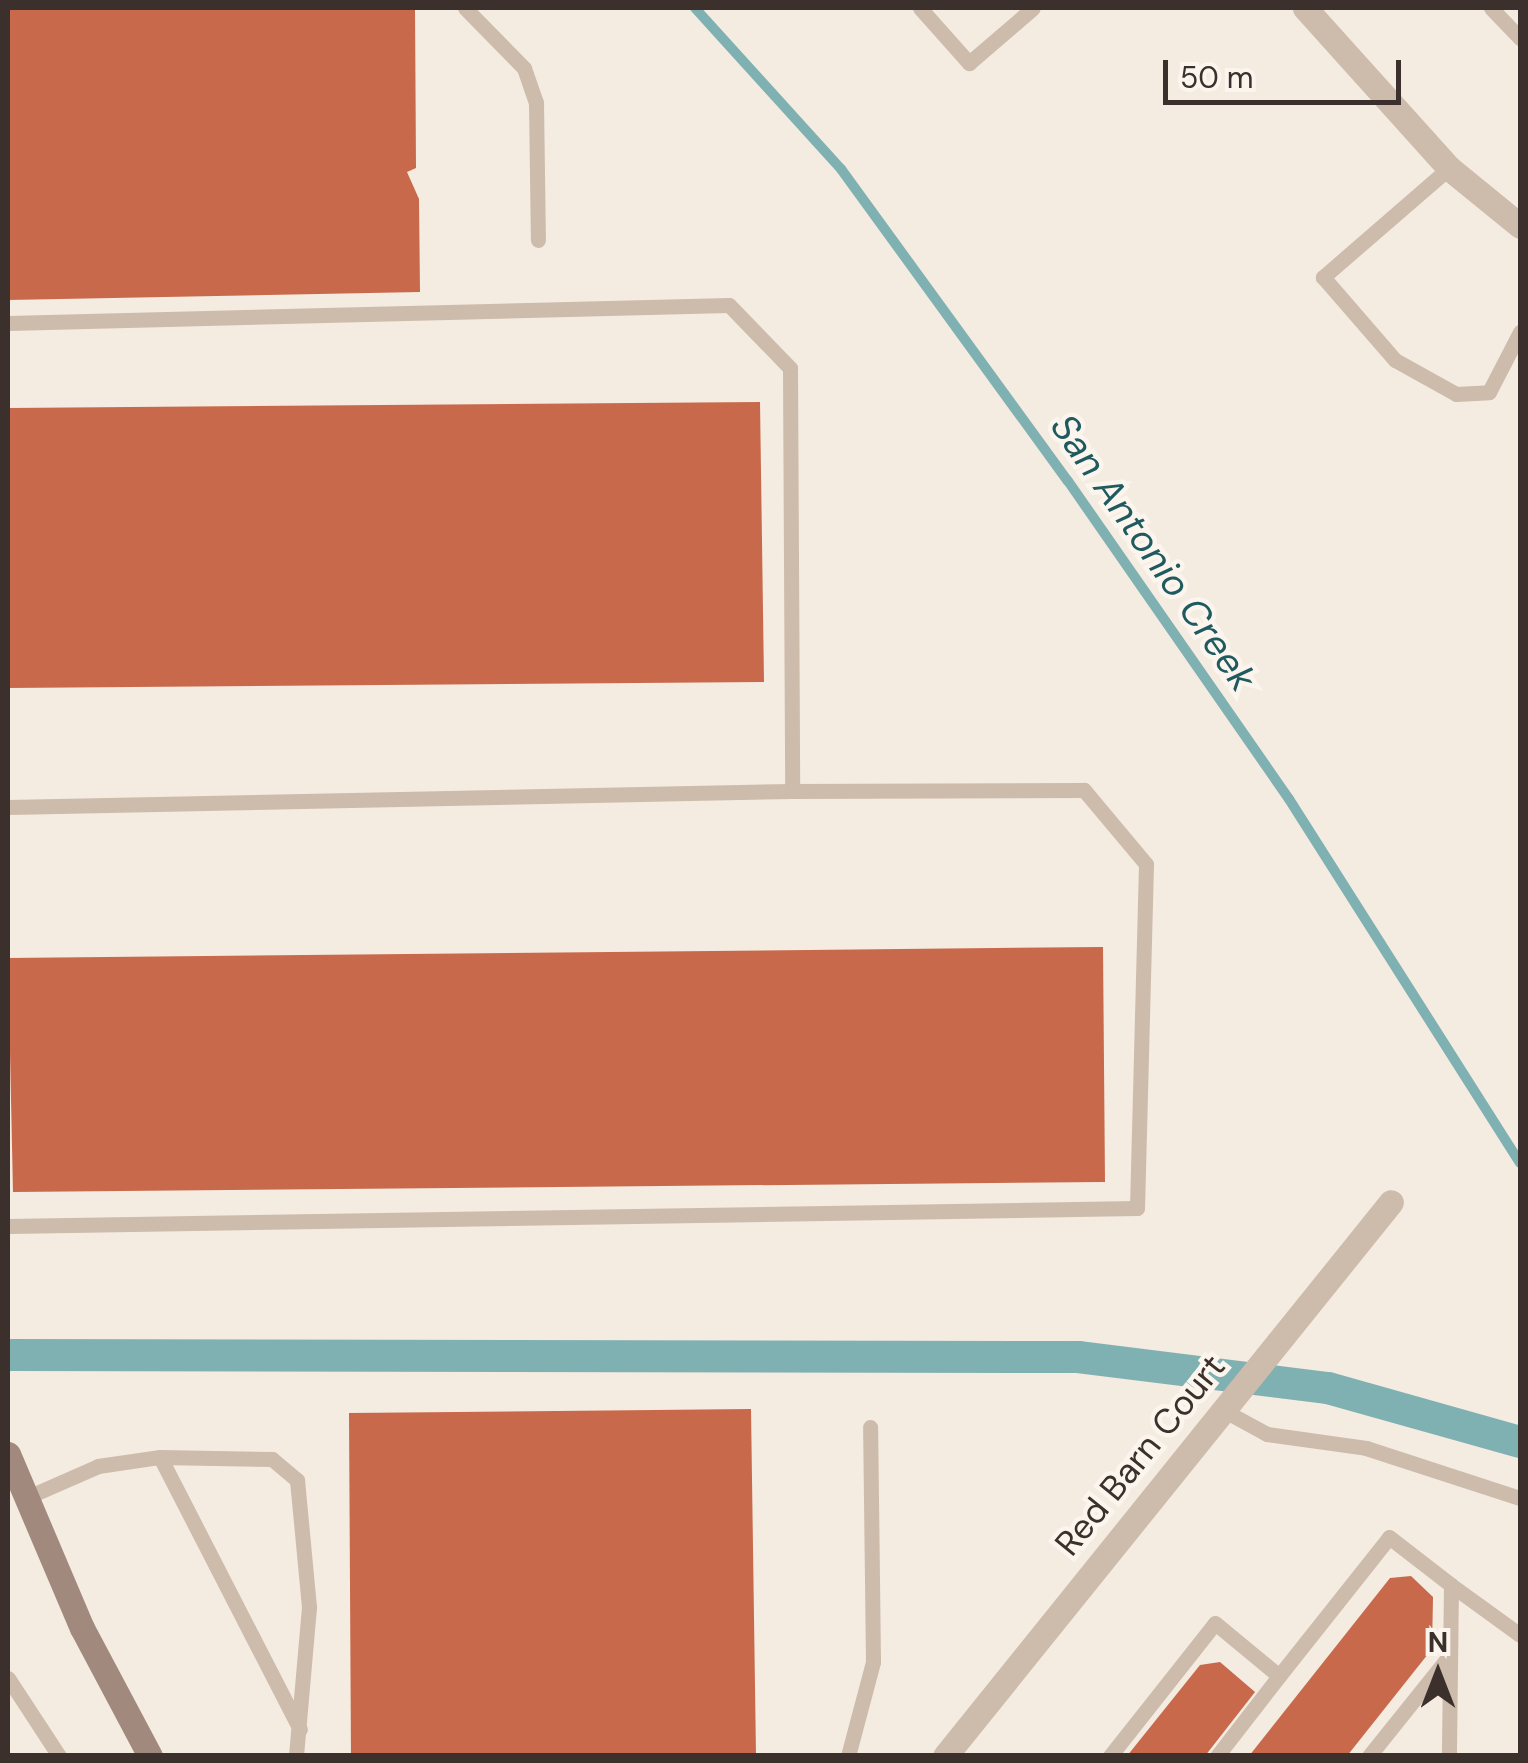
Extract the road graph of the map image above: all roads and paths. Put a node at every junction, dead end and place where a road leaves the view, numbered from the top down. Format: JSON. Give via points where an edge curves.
{"nodes":[{"id":1,"x":465,"y":8,"type":"edge"},
{"id":2,"x":920,"y":8,"type":"edge"},
{"id":3,"x":1032,"y":8,"type":"edge"},
{"id":4,"x":1305,"y":8,"type":"edge"},
{"id":5,"x":1492,"y":8,"type":"edge"},
{"id":6,"x":1520,"y":38,"type":"edge"},
{"id":7,"x":1450,"y":168,"type":"junction"},
{"id":8,"x":1520,"y":226,"type":"edge"},
{"id":9,"x":538,"y":240,"type":"dead end"},
{"id":10,"x":8,"y":322,"type":"edge"},
{"id":11,"x":1520,"y":332,"type":"edge"},
{"id":12,"x":792,"y":791,"type":"junction"},
{"id":13,"x":8,"y":807,"type":"edge"},
{"id":14,"x":1391,"y":1202,"type":"dead end"},
{"id":15,"x":8,"y":1226,"type":"edge"},
{"id":16,"x":1221,"y":1409,"type":"junction"},
{"id":17,"x":870,"y":1427,"type":"dead end"},
{"id":18,"x":8,"y":1454,"type":"edge"},
{"id":19,"x":160,"y":1457,"type":"junction"},
{"id":20,"x":23,"y":1498,"type":"junction"},
{"id":21,"x":1520,"y":1498,"type":"edge"},
{"id":22,"x":1451,"y":1585,"type":"junction"},
{"id":23,"x":1520,"y":1635,"type":"edge"},
{"id":24,"x":1450,"y":1655,"type":"junction"},
{"id":25,"x":1279,"y":1676,"type":"junction"},
{"id":26,"x":8,"y":1678,"type":"edge"},
{"id":27,"x":302,"y":1732,"type":"junction"},
{"id":28,"x":59,"y":1756,"type":"edge"},
{"id":29,"x":150,"y":1756,"type":"edge"},
{"id":30,"x":296,"y":1756,"type":"edge"},
{"id":31,"x":848,"y":1756,"type":"edge"},
{"id":32,"x":945,"y":1756,"type":"edge"},
{"id":33,"x":1110,"y":1756,"type":"edge"},
{"id":34,"x":1217,"y":1756,"type":"edge"},
{"id":35,"x":1369,"y":1756,"type":"edge"},
{"id":36,"x":1449,"y":1756,"type":"edge"}],
"edges":[{"from":1,"to":9,"type":"lane","via":[[524,68],[536,102]]},
{"from":2,"to":3,"type":"lane","via":[[968,63]]},
{"from":4,"to":7,"type":"street"},
{"from":5,"to":6,"type":"lane"},
{"from":7,"to":8,"type":"street"},
{"from":7,"to":11,"type":"lane","via":[[1323,277],[1395,360],[1456,394],[1488,392]]},
{"from":10,"to":12,"type":"lane","via":[[729,305],[790,368]]},
{"from":12,"to":13,"type":"lane"},
{"from":12,"to":15,"type":"lane","via":[[1084,790],[1146,864],[1137,1208]]},
{"from":14,"to":16,"type":"street","name":"Red Barn Court"},
{"from":16,"to":21,"type":"lane","via":[[1267,1434],[1366,1448]]},
{"from":16,"to":32,"type":"street","name":"Red Barn Court"},
{"from":17,"to":31,"type":"lane","via":[[874,1662]]},
{"from":18,"to":20,"type":"street"},
{"from":19,"to":20,"type":"lane","via":[[98,1466]]},
{"from":19,"to":27,"type":"lane"},
{"from":19,"to":27,"type":"lane","via":[[272,1460],[297,1480],[308,1607]]},
{"from":20,"to":29,"type":"street"},
{"from":22,"to":23,"type":"lane"},
{"from":22,"to":24,"type":"lane"},
{"from":22,"to":25,"type":"lane","via":[[1389,1537]]},
{"from":24,"to":35,"type":"lane"},
{"from":24,"to":36,"type":"lane"},
{"from":25,"to":33,"type":"lane","via":[[1215,1623]]},
{"from":25,"to":34,"type":"lane"},
{"from":26,"to":28,"type":"lane"},
{"from":27,"to":30,"type":"lane"}]}
